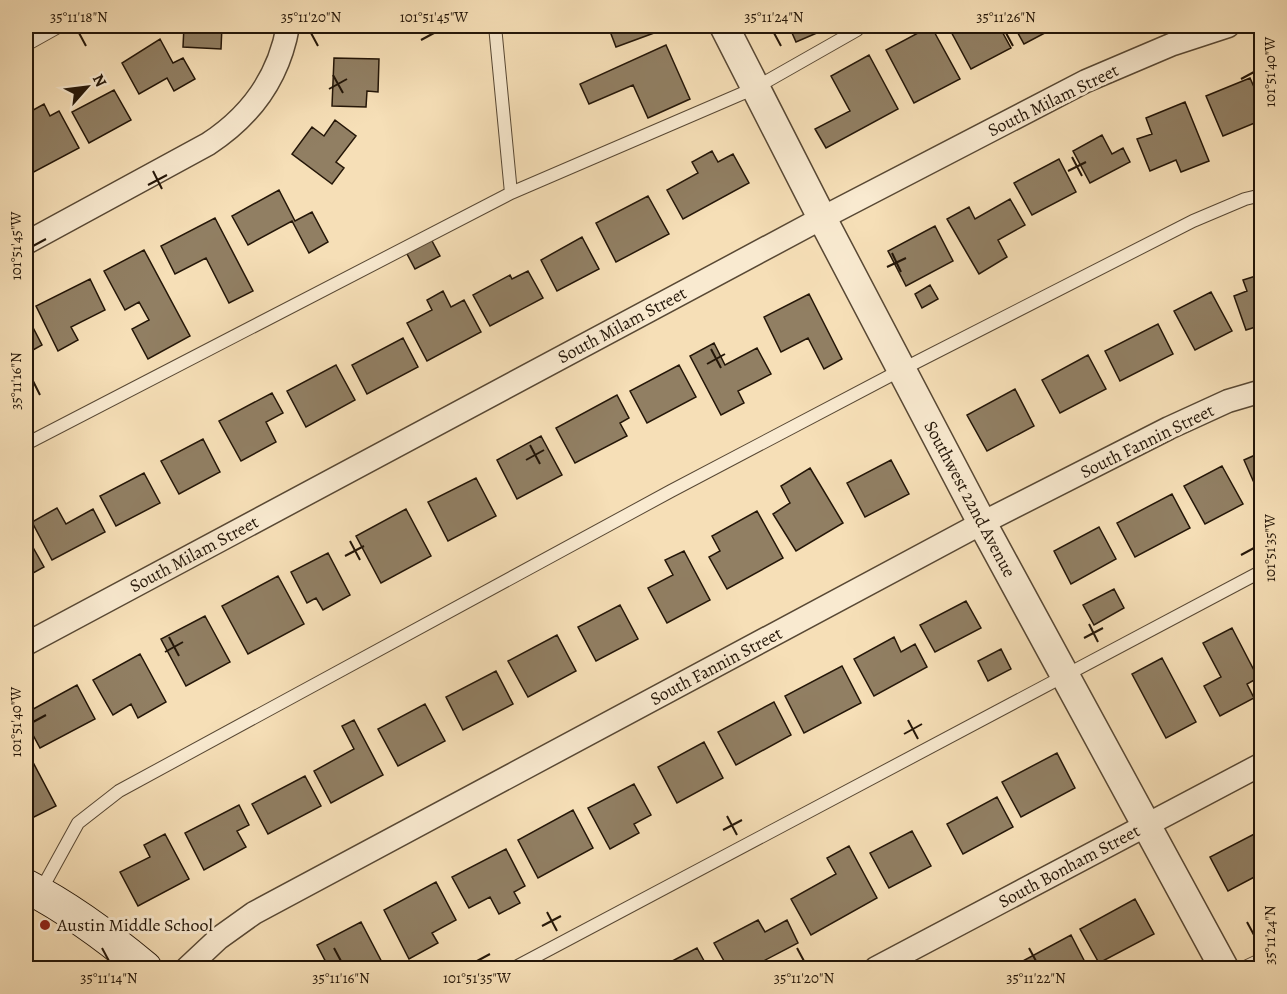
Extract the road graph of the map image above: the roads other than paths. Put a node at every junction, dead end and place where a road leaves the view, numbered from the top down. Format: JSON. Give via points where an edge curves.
{"nodes":[{"id":1,"x":60,"y":26,"type":"edge"},
{"id":2,"x":288,"y":26,"type":"edge"},
{"id":3,"x":495,"y":26,"type":"edge"},
{"id":4,"x":724,"y":26,"type":"edge"},
{"id":5,"x":860,"y":26,"type":"edge"},
{"id":6,"x":1228,"y":26,"type":"edge"},
{"id":7,"x":26,"y":45,"type":"edge"},
{"id":8,"x":755,"y":88,"type":"junction"},
{"id":9,"x":511,"y":193,"type":"junction"},
{"id":10,"x":1262,"y":195,"type":"edge"},
{"id":11,"x":822,"y":218,"type":"junction"},
{"id":12,"x":26,"y":243,"type":"edge"},
{"id":13,"x":901,"y":370,"type":"junction"},
{"id":14,"x":1262,"y":391,"type":"edge"},
{"id":15,"x":26,"y":444,"type":"edge"},
{"id":16,"x":982,"y":523,"type":"junction"},
{"id":17,"x":1262,"y":570,"type":"edge"},
{"id":18,"x":26,"y":644,"type":"edge"},
{"id":19,"x":1065,"y":676,"type":"junction"},
{"id":20,"x":1262,"y":764,"type":"edge"},
{"id":21,"x":1146,"y":825,"type":"junction"},
{"id":22,"x":32,"y":889,"type":"edge"},
{"id":23,"x":1262,"y":958,"type":"edge"},
{"id":24,"x":145,"y":969,"type":"edge"},
{"id":25,"x":187,"y":969,"type":"edge"},
{"id":26,"x":514,"y":969,"type":"edge"},
{"id":27,"x":876,"y":969,"type":"edge"},
{"id":28,"x":1224,"y":969,"type":"edge"},
{"id":29,"x":1243,"y":969,"type":"edge"}],
"edges":[{"from":1,"to":7,"type":"lane"},
{"from":2,"to":12,"type":"street","via":[[277,67],[260,97],[229,130]]},
{"from":3,"to":9,"type":"lane"},
{"from":4,"to":8,"type":"street","name":"Southwest 22nd Avenue"},
{"from":5,"to":8,"type":"lane"},
{"from":6,"to":11,"type":"street","name":"South Milam Street","via":[[1173,44],[1086,81]]},
{"from":8,"to":9,"type":"lane"},
{"from":8,"to":11,"type":"street","name":"Southwest 22nd Avenue"},
{"from":9,"to":15,"type":"lane"},
{"from":10,"to":13,"type":"lane","via":[[1193,221]]},
{"from":11,"to":13,"type":"street","name":"Southwest 22nd Avenue"},
{"from":11,"to":18,"type":"street","name":"South Milam Street"},
{"from":13,"to":16,"type":"street","name":"Southwest 22nd Avenue"},
{"from":13,"to":22,"type":"lane","via":[[119,791],[78,823]]},
{"from":14,"to":16,"type":"street","name":"South Fannin Street","via":[[1228,401],[1168,428]]},
{"from":16,"to":19,"type":"street","name":"Southwest 22nd Avenue"},
{"from":16,"to":25,"type":"street","name":"South Fannin Street","via":[[254,913],[219,938]]},
{"from":17,"to":19,"type":"lane"},
{"from":19,"to":21,"type":"street","name":"Southwest 22nd Avenue"},
{"from":19,"to":26,"type":"lane"},
{"from":20,"to":21,"type":"street","name":"South Bonham Street"},
{"from":21,"to":27,"type":"street","name":"South Bonham Street"},
{"from":21,"to":28,"type":"street","name":"Southwest 22nd Avenue"},
{"from":22,"to":24,"type":"main road","via":[[113,941]]},
{"from":23,"to":29,"type":"lane"}]}
